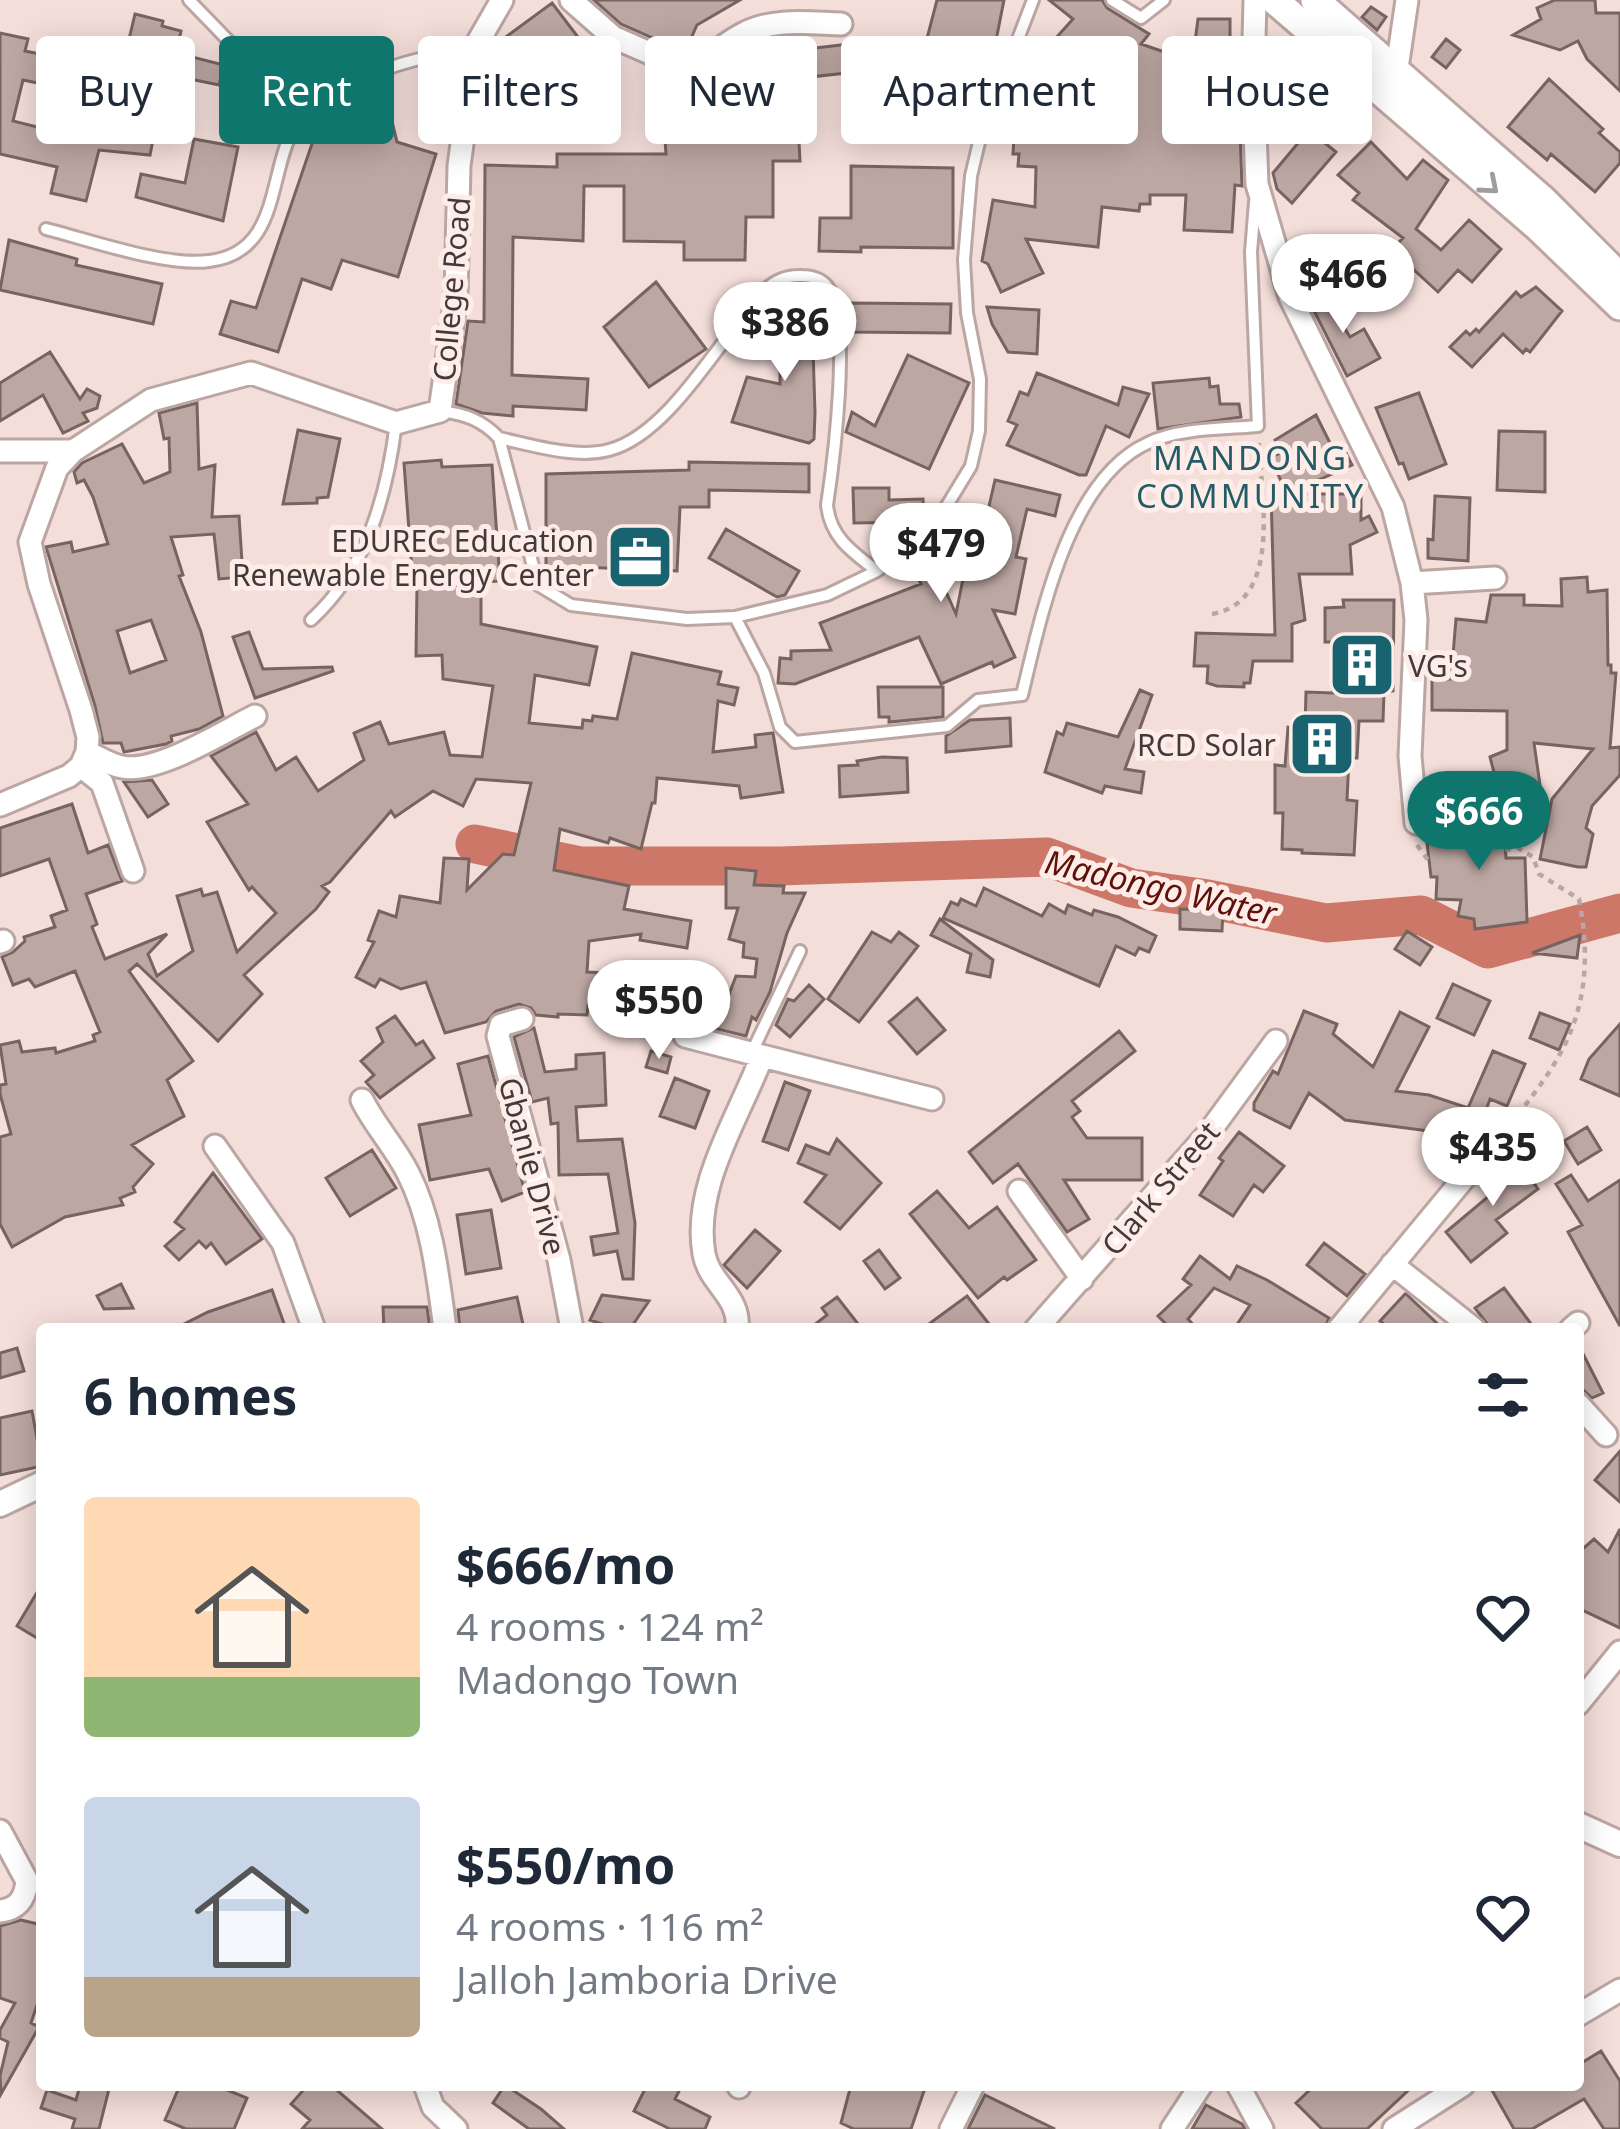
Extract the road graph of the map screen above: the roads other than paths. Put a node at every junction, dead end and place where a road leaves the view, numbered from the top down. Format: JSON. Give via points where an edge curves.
{"nodes":[{"id":1,"x":189,"y":0,"type":"edge"},
{"id":2,"x":502,"y":0,"type":"edge"},
{"id":3,"x":571,"y":0,"type":"edge"},
{"id":4,"x":1033,"y":0,"type":"edge"},
{"id":5,"x":1112,"y":0,"type":"edge"},
{"id":6,"x":1164,"y":0,"type":"edge"},
{"id":7,"x":1255,"y":0,"type":"edge"},
{"id":8,"x":1274,"y":0,"type":"edge"},
{"id":9,"x":1407,"y":0,"type":"edge"},
{"id":10,"x":1327,"y":5,"type":"edge"},
{"id":11,"x":841,"y":24,"type":"dead end"},
{"id":12,"x":224,"y":36,"type":"edge"},
{"id":13,"x":481,"y":36,"type":"edge"},
{"id":14,"x":1315,"y":36,"type":"edge"},
{"id":15,"x":1328,"y":36,"type":"edge"},
{"id":16,"x":1396,"y":74,"type":"junction"},
{"id":17,"x":1372,"y":85,"type":"edge"},
{"id":18,"x":289,"y":144,"type":"edge"},
{"id":19,"x":463,"y":144,"type":"edge"},
{"id":20,"x":1257,"y":184,"type":"junction"},
{"id":21,"x":46,"y":230,"type":"dead end"},
{"id":22,"x":1620,"y":277,"type":"edge"},
{"id":23,"x":1620,"y":306,"type":"edge"},
{"id":24,"x":440,"y":411,"type":"junction"},
{"id":25,"x":396,"y":423,"type":"junction"},
{"id":26,"x":499,"y":438,"type":"junction"},
{"id":27,"x":0,"y":451,"type":"edge"},
{"id":28,"x":73,"y":451,"type":"junction"},
{"id":29,"x":877,"y":571,"type":"junction"},
{"id":30,"x":1495,"y":578,"type":"dead end"},
{"id":31,"x":1412,"y":583,"type":"junction"},
{"id":32,"x":735,"y":617,"type":"junction"},
{"id":33,"x":311,"y":620,"type":"dead end"},
{"id":34,"x":254,"y":716,"type":"dead end"},
{"id":35,"x":84,"y":759,"type":"junction"},
{"id":36,"x":0,"y":805,"type":"edge"},
{"id":37,"x":1416,"y":823,"type":"road end"},
{"id":38,"x":133,"y":871,"type":"dead end"},
{"id":39,"x":800,"y":951,"type":"dead end"},
{"id":40,"x":523,"y":1018,"type":"dead end"},
{"id":41,"x":686,"y":1036,"type":"dead end"},
{"id":42,"x":1276,"y":1041,"type":"dead end"},
{"id":43,"x":756,"y":1055,"type":"junction"},
{"id":44,"x":932,"y":1099,"type":"dead end"},
{"id":45,"x":362,"y":1100,"type":"dead end"},
{"id":46,"x":215,"y":1146,"type":"dead end"},
{"id":47,"x":1465,"y":1177,"type":"road end"},
{"id":48,"x":1019,"y":1191,"type":"dead end"},
{"id":49,"x":1392,"y":1264,"type":"junction"},
{"id":50,"x":1082,"y":1279,"type":"junction"},
{"id":51,"x":312,"y":1323,"type":"edge"},
{"id":52,"x":445,"y":1323,"type":"edge"},
{"id":53,"x":571,"y":1323,"type":"edge"},
{"id":54,"x":737,"y":1323,"type":"edge"},
{"id":55,"x":1042,"y":1323,"type":"edge"},
{"id":56,"x":1344,"y":1323,"type":"edge"},
{"id":57,"x":1466,"y":1323,"type":"edge"},
{"id":58,"x":1584,"y":1411,"type":"edge"},
{"id":59,"x":1606,"y":1436,"type":"dead end"},
{"id":60,"x":36,"y":1487,"type":"edge"},
{"id":61,"x":0,"y":1504,"type":"edge"},
{"id":62,"x":1620,"y":1652,"type":"edge"},
{"id":63,"x":1584,"y":1697,"type":"edge"},
{"id":64,"x":1584,"y":1829,"type":"edge"},
{"id":65,"x":0,"y":1831,"type":"edge"},
{"id":66,"x":1620,"y":1844,"type":"edge"},
{"id":67,"x":0,"y":1911,"type":"edge"},
{"id":68,"x":1620,"y":1990,"type":"edge"},
{"id":69,"x":1584,"y":2011,"type":"edge"},
{"id":70,"x":424,"y":2091,"type":"edge"},
{"id":71,"x":971,"y":2091,"type":"edge"},
{"id":72,"x":1198,"y":2091,"type":"edge"},
{"id":73,"x":1241,"y":2091,"type":"edge"},
{"id":74,"x":1454,"y":2091,"type":"edge"},
{"id":75,"x":455,"y":2129,"type":"edge"},
{"id":76,"x":951,"y":2129,"type":"edge"},
{"id":77,"x":1172,"y":2129,"type":"edge"},
{"id":78,"x":1262,"y":2129,"type":"edge"},
{"id":79,"x":1394,"y":2129,"type":"edge"}],
"edges":[{"from":1,"to":12,"type":"lane"},
{"from":2,"to":13,"type":"street","name":"College Road"},
{"from":3,"to":11,"type":"street","via":[[613,37],[684,68],[772,23]]},
{"from":4,"to":29,"type":"lane","via":[[980,138],[967,208],[968,313],[980,379],[971,466],[934,527]]},
{"from":5,"to":6,"type":"lane","via":[[1141,18]]},
{"from":7,"to":20,"type":"street"},
{"from":8,"to":14,"type":"main road"},
{"from":9,"to":16,"type":"street"},
{"from":10,"to":15,"type":"street"},
{"from":10,"to":16,"type":"main road"},
{"from":16,"to":22,"type":"main road"},
{"from":17,"to":23,"type":"main road","one_way":true},
{"from":18,"to":21,"type":"lane","via":[[270,211],[245,248],[212,261],[178,261]]},
{"from":19,"to":24,"type":"street","name":"College Road","via":[[456,296]]},
{"from":20,"to":31,"type":"street","via":[[1290,297],[1393,507]]},
{"from":20,"to":32,"type":"lane","via":[[1251,252],[1258,426],[1150,441],[1100,480],[1063,556],[1022,694],[978,700],[947,726],[795,742],[779,727],[764,673]]},
{"from":24,"to":25,"type":"street","name":"College Road"},
{"from":24,"to":26,"type":"lane","via":[[464,414]]},
{"from":25,"to":28,"type":"street","via":[[251,374],[151,400]]},
{"from":25,"to":33,"type":"lane","via":[[369,540]]},
{"from":26,"to":29,"type":"lane","via":[[609,450],[641,433],[693,382],[763,291],[786,276],[809,276],[826,284],[838,327],[829,525]]},
{"from":26,"to":32,"type":"lane","via":[[538,585],[571,605]]},
{"from":27,"to":28,"type":"street"},
{"from":28,"to":35,"type":"street","via":[[57,468],[30,542],[88,737]]},
{"from":29,"to":32,"type":"lane","via":[[826,595]]},
{"from":30,"to":31,"type":"street"},
{"from":31,"to":37,"type":"street"},
{"from":34,"to":35,"type":"street","via":[[143,766]]},
{"from":35,"to":36,"type":"street","via":[[69,776]]},
{"from":35,"to":38,"type":"street","via":[[102,783]]},
{"from":39,"to":43,"type":"lane"},
{"from":40,"to":53,"type":"street","name":"Gbanie Drive","via":[[501,1025],[498,1036]]},
{"from":41,"to":43,"type":"street"},
{"from":42,"to":50,"type":"street","name":"Clark Street"},
{"from":43,"to":44,"type":"street"},
{"from":43,"to":54,"type":"street","via":[[723,1143],[701,1238]]},
{"from":45,"to":52,"type":"street","via":[[408,1173],[434,1250]]},
{"from":46,"to":51,"type":"street","via":[[284,1243]]},
{"from":47,"to":49,"type":"street"},
{"from":48,"to":50,"type":"street"},
{"from":49,"to":56,"type":"street"},
{"from":49,"to":57,"type":"street"},
{"from":50,"to":55,"type":"street","name":"Clark Street"},
{"from":58,"to":59,"type":"street"},
{"from":60,"to":61,"type":"street"},
{"from":62,"to":63,"type":"street"},
{"from":64,"to":66,"type":"street"},
{"from":65,"to":67,"type":"street","via":[[27,1881],[20,1903]]},
{"from":68,"to":69,"type":"street"},
{"from":70,"to":75,"type":"street"},
{"from":71,"to":76,"type":"street"},
{"from":72,"to":77,"type":"street"},
{"from":73,"to":78,"type":"street"},
{"from":74,"to":79,"type":"street"}]}
